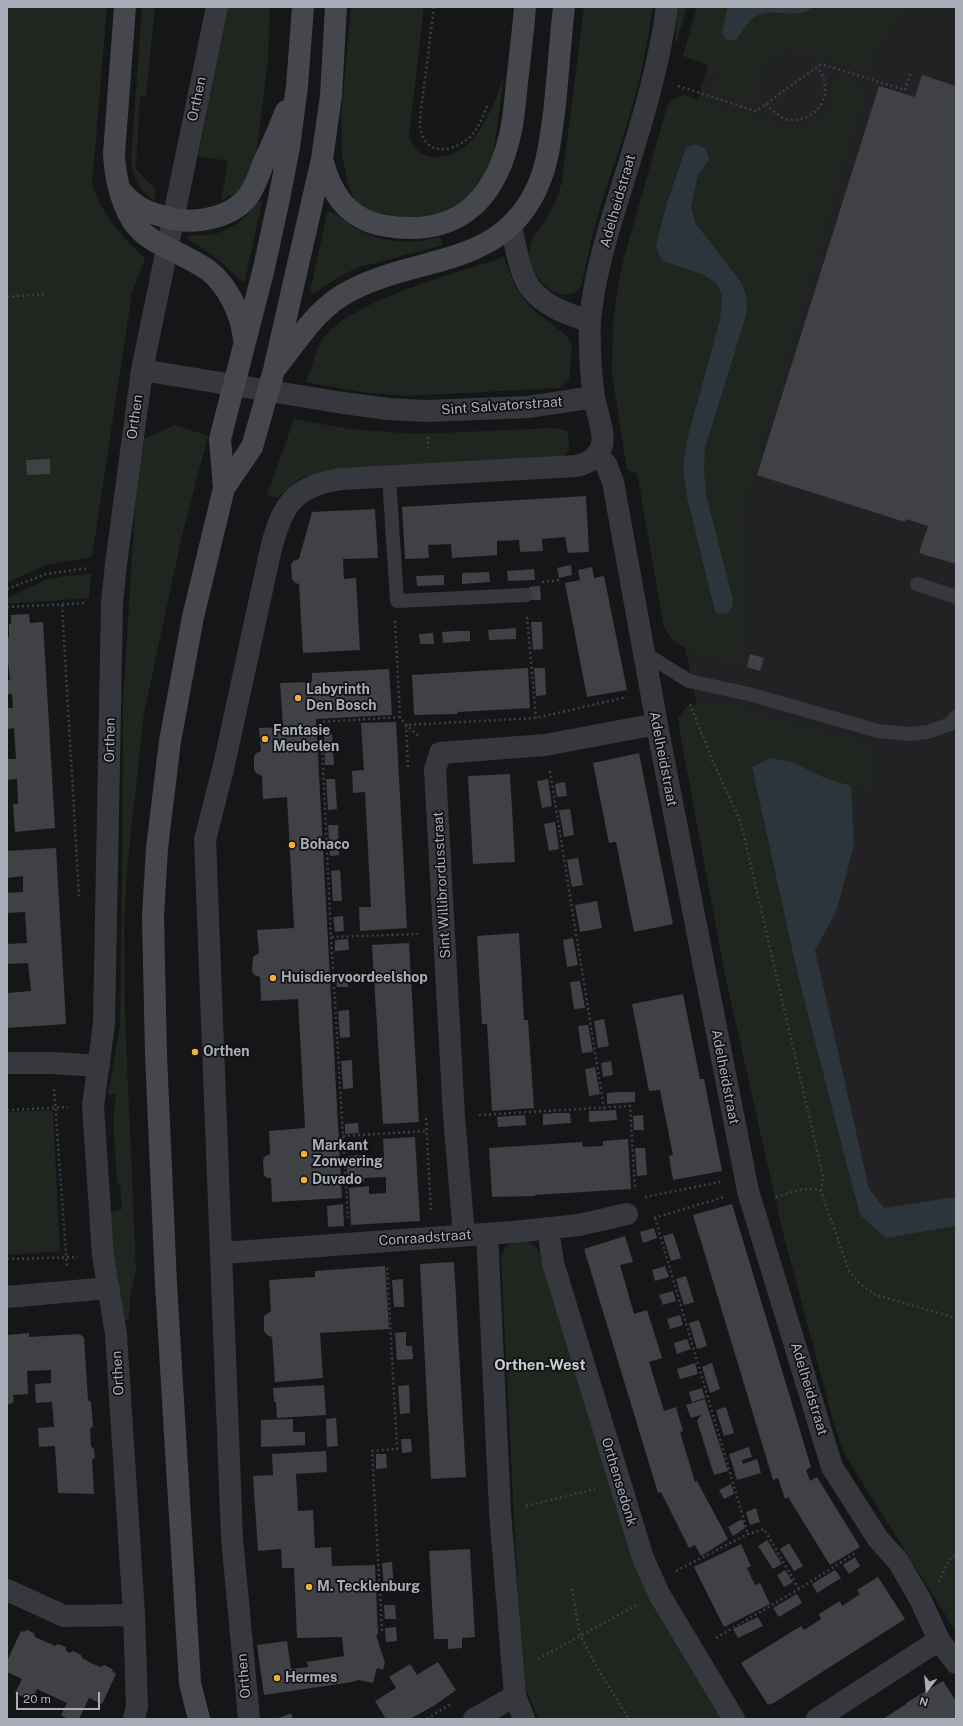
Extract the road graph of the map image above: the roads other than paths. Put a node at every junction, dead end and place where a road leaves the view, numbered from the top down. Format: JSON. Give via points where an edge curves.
{"nodes":[{"id":1,"x":125,"y":7,"type":"edge"},
{"id":2,"x":217,"y":7,"type":"edge"},
{"id":3,"x":302,"y":7,"type":"edge"},
{"id":4,"x":336,"y":7,"type":"edge"},
{"id":5,"x":525,"y":7,"type":"edge"},
{"id":6,"x":564,"y":7,"type":"edge"},
{"id":7,"x":667,"y":7,"type":"edge"},
{"id":8,"x":297,"y":86,"type":"junction"},
{"id":9,"x":322,"y":159,"type":"junction"},
{"id":10,"x":118,"y":188,"type":"junction"},
{"id":11,"x":511,"y":226,"type":"junction"},
{"id":12,"x":590,"y":322,"type":"junction"},
{"id":13,"x":243,"y":354,"type":"junction"},
{"id":14,"x":142,"y":370,"type":"junction"},
{"id":15,"x":274,"y":370,"type":"junction"},
{"id":16,"x":594,"y":397,"type":"junction"},
{"id":17,"x":596,"y":455,"type":"junction"},
{"id":18,"x":389,"y":477,"type":"junction"},
{"id":19,"x":224,"y":488,"type":"junction"},
{"id":20,"x":917,"y":584,"type":"dead end"},
{"id":21,"x":526,"y":595,"type":"road end"},
{"id":22,"x":956,"y":597,"type":"edge"},
{"id":23,"x":644,"y":653,"type":"junction"},
{"id":24,"x":956,"y":717,"type":"edge"},
{"id":25,"x":657,"y":724,"type":"junction"},
{"id":26,"x":7,"y":1063,"type":"edge"},
{"id":27,"x":99,"y":1066,"type":"junction"},
{"id":28,"x":631,"y":1206,"type":"road end"},
{"id":29,"x":548,"y":1228,"type":"junction"},
{"id":30,"x":487,"y":1234,"type":"junction"},
{"id":31,"x":464,"y":1235,"type":"junction"},
{"id":32,"x":222,"y":1253,"type":"junction"},
{"id":33,"x":109,"y":1288,"type":"junction"},
{"id":34,"x":7,"y":1297,"type":"edge"},
{"id":35,"x":7,"y":1590,"type":"edge"},
{"id":36,"x":134,"y":1615,"type":"junction"},
{"id":37,"x":939,"y":1640,"type":"junction"},
{"id":38,"x":956,"y":1663,"type":"edge"},
{"id":39,"x":190,"y":1683,"type":"junction"},
{"id":40,"x":515,"y":1696,"type":"junction"},
{"id":41,"x":134,"y":1719,"type":"edge"},
{"id":42,"x":182,"y":1719,"type":"edge"},
{"id":43,"x":199,"y":1719,"type":"edge"},
{"id":44,"x":248,"y":1719,"type":"edge"},
{"id":45,"x":474,"y":1719,"type":"edge"},
{"id":46,"x":524,"y":1719,"type":"edge"},
{"id":47,"x":734,"y":1719,"type":"edge"},
{"id":48,"x":817,"y":1719,"type":"edge"}],
"edges":[{"from":1,"to":10,"type":"main road","via":[[114,154]]},
{"from":2,"to":14,"type":"street","name":"Orthen"},
{"from":3,"to":8,"type":"main road"},
{"from":4,"to":9,"type":"main road","via":[[331,96]]},
{"from":5,"to":9,"type":"main road","via":[[509,139],[491,184],[481,200],[467,212],[449,222],[433,226],[414,228],[375,224],[352,212],[338,197],[330,184]]},
{"from":6,"to":11,"type":"main road","via":[[555,103],[542,177],[531,202]]},
{"from":7,"to":12,"type":"street","name":"Adelheidstraat","via":[[654,79],[607,236]]},
{"from":8,"to":10,"type":"main road","via":[[248,196],[236,208],[217,217],[177,220],[142,210],[130,202]]},
{"from":8,"to":13,"type":"main road","via":[[279,199]]},
{"from":9,"to":15,"type":"main road"},
{"from":10,"to":13,"type":"main road","via":[[137,227],[149,238],[208,270],[224,288],[238,310],[243,331]]},
{"from":11,"to":12,"type":"street","via":[[520,266],[531,288],[550,305]]},
{"from":11,"to":15,"type":"main road","via":[[496,238],[469,251],[383,278],[342,296],[321,312]]},
{"from":12,"to":16,"type":"street","name":"Adelheidstraat"},
{"from":13,"to":19,"type":"main road","via":[[220,439]]},
{"from":14,"to":16,"type":"street","name":"Sint Salvatorstraat","via":[[389,409],[427,411],[528,407]]},
{"from":14,"to":27,"type":"street","name":"Orthen","via":[[112,602],[104,1024]]},
{"from":15,"to":19,"type":"main road","via":[[252,447]]},
{"from":16,"to":17,"type":"street","via":[[602,445]]},
{"from":17,"to":18,"type":"street","via":[[587,464],[576,466]]},
{"from":17,"to":23,"type":"street","name":"Adelheidstraat","via":[[606,464],[613,482]]},
{"from":18,"to":21,"type":"lane","via":[[397,601]]},
{"from":18,"to":32,"type":"street","name":"Orthen","via":[[325,481],[308,487],[294,498],[283,513],[276,528],[270,553],[205,840]]},
{"from":19,"to":39,"type":"main road","via":[[193,617],[170,741],[157,848],[153,916],[166,1276]]},
{"from":20,"to":22,"type":"lane"},
{"from":23,"to":24,"type":"lane","via":[[689,681],[749,694],[878,731],[908,734],[928,732],[950,724]]},
{"from":23,"to":25,"type":"street","name":"Adelheidstraat"},
{"from":25,"to":31,"type":"street","name":"Sint Willibrordusstraat","via":[[545,745],[440,753],[435,770],[454,1116]]},
{"from":25,"to":37,"type":"street","name":"Adelheidstraat","via":[[748,1190],[832,1467],[878,1539],[898,1562],[920,1599]]},
{"from":26,"to":27,"type":"street"},
{"from":27,"to":33,"type":"street","name":"Orthen","via":[[93,1106],[102,1256]]},
{"from":28,"to":29,"type":"street","name":"Conraadstraat","via":[[579,1225]]},
{"from":29,"to":30,"type":"street","name":"Conraadstraat"},
{"from":29,"to":47,"type":"street","name":"Orthensedonk","via":[[553,1263],[634,1533],[656,1589]]},
{"from":30,"to":31,"type":"street","name":"Conraadstraat"},
{"from":30,"to":40,"type":"street","via":[[500,1512]]},
{"from":31,"to":32,"type":"street","name":"Conraadstraat"},
{"from":32,"to":44,"type":"street","name":"Orthen","via":[[232,1538]]},
{"from":33,"to":34,"type":"street"},
{"from":33,"to":36,"type":"street","name":"Orthen","via":[[116,1334]]},
{"from":35,"to":36,"type":"street","via":[[64,1616]]},
{"from":36,"to":41,"type":"street","name":"Orthen"},
{"from":37,"to":38,"type":"street","name":"Adelheidstraat"},
{"from":37,"to":48,"type":"street"},
{"from":39,"to":42,"type":"main road"},
{"from":39,"to":43,"type":"main road"},
{"from":40,"to":45,"type":"street"},
{"from":40,"to":46,"type":"street"}]}
